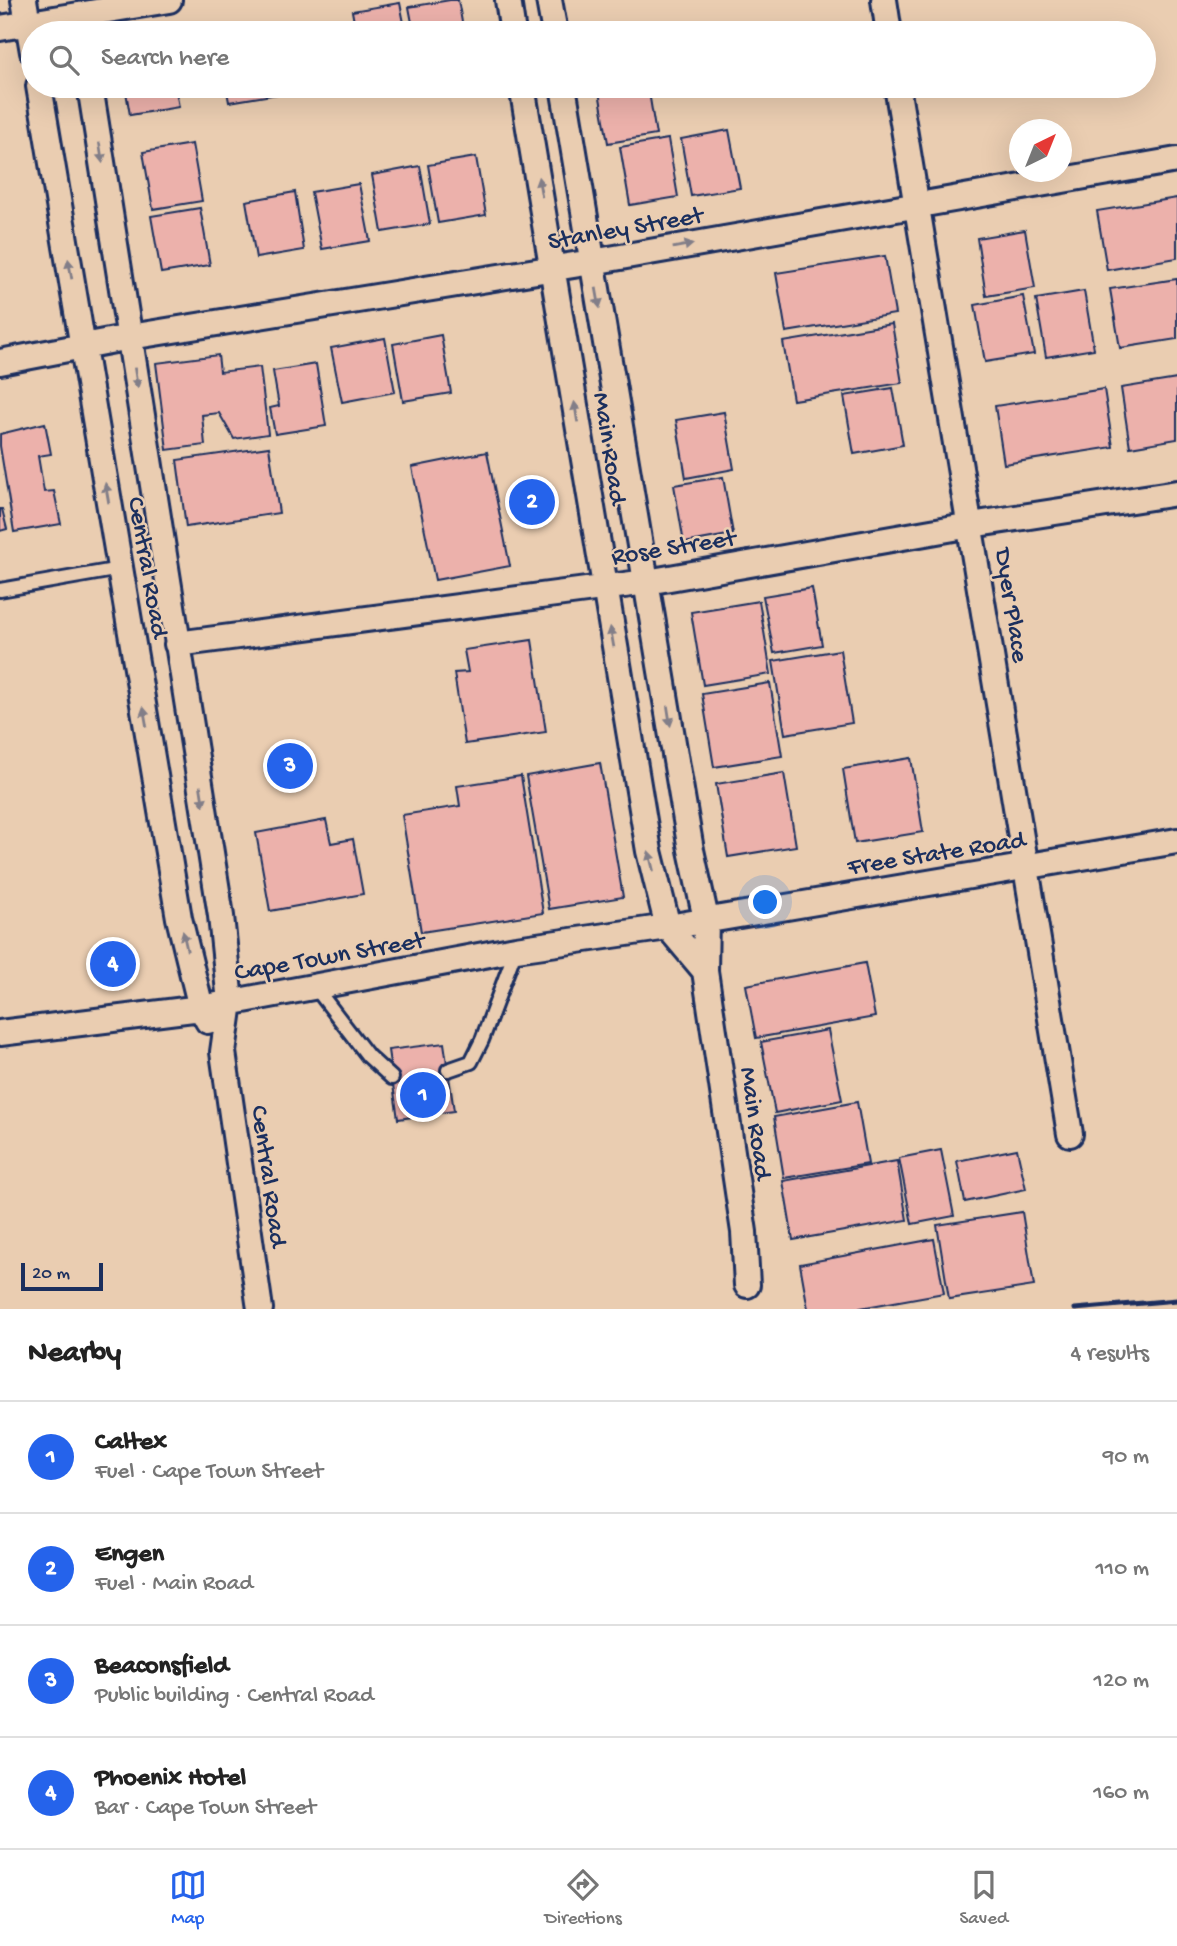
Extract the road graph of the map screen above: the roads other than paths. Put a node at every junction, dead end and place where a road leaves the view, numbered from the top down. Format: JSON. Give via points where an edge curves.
{"nodes":[{"id":1,"x":169,"y":0,"type":"edge"},
{"id":2,"x":508,"y":0,"type":"edge"},
{"id":3,"x":549,"y":0,"type":"edge"},
{"id":4,"x":884,"y":0,"type":"edge"},
{"id":5,"x":26,"y":12,"type":"edge"},
{"id":6,"x":79,"y":16,"type":"edge"},
{"id":7,"x":511,"y":21,"type":"edge"},
{"id":8,"x":553,"y":21,"type":"edge"},
{"id":9,"x":887,"y":21,"type":"edge"},
{"id":10,"x":0,"y":28,"type":"edge"},
{"id":11,"x":41,"y":98,"type":"edge"},
{"id":12,"x":92,"y":98,"type":"edge"},
{"id":13,"x":524,"y":98,"type":"edge"},
{"id":14,"x":565,"y":98,"type":"edge"},
{"id":15,"x":899,"y":98,"type":"edge"},
{"id":16,"x":1177,"y":160,"type":"edge"},
{"id":17,"x":916,"y":206,"type":"junction"},
{"id":18,"x":592,"y":262,"type":"junction"},
{"id":19,"x":554,"y":268,"type":"junction"},
{"id":20,"x":130,"y":337,"type":"junction"},
{"id":21,"x":83,"y":345,"type":"junction"},
{"id":22,"x":0,"y":362,"type":"edge"},
{"id":23,"x":1177,"y":493,"type":"edge"},
{"id":24,"x":971,"y":525,"type":"junction"},
{"id":25,"x":120,"y":569,"type":"junction"},
{"id":26,"x":647,"y":582,"type":"junction"},
{"id":27,"x":603,"y":586,"type":"junction"},
{"id":28,"x":0,"y":590,"type":"edge"},
{"id":29,"x":177,"y":644,"type":"junction"},
{"id":30,"x":1177,"y":841,"type":"edge"},
{"id":31,"x":1027,"y":866,"type":"junction"},
{"id":32,"x":706,"y":919,"type":"junction"},
{"id":33,"x":668,"y":927,"type":"junction"},
{"id":34,"x":516,"y":950,"type":"junction"},
{"id":35,"x":705,"y":971,"type":"junction"},
{"id":36,"x":315,"y":987,"type":"junction"},
{"id":37,"x":230,"y":1002,"type":"junction"},
{"id":38,"x":201,"y":1008,"type":"junction"},
{"id":39,"x":0,"y":1033,"type":"edge"},
{"id":40,"x":223,"y":1052,"type":"junction"},
{"id":41,"x":448,"y":1070,"type":"dead end"},
{"id":42,"x":392,"y":1078,"type":"dead end"},
{"id":43,"x":1070,"y":1133,"type":"dead end"},
{"id":44,"x":747,"y":1285,"type":"dead end"},
{"id":45,"x":260,"y":1309,"type":"edge"}],
"edges":[{"from":1,"to":6,"type":"street"},
{"from":2,"to":7,"type":"street"},
{"from":3,"to":8,"type":"street"},
{"from":4,"to":9,"type":"street"},
{"from":5,"to":6,"type":"street"},
{"from":5,"to":10,"type":"street"},
{"from":21,"to":11,"type":"street","name":"Central Road","one_way":true},
{"from":12,"to":20,"type":"street","name":"Central Road","one_way":true},
{"from":19,"to":13,"type":"street","name":"Main Road","one_way":true},
{"from":14,"to":18,"type":"street","name":"Main Road"},
{"from":15,"to":17,"type":"street","name":"Dyer Place"},
{"from":16,"to":17,"type":"street","name":"Stanley Street"},
{"from":18,"to":17,"type":"street","name":"Stanley Street","one_way":true},
{"from":17,"to":24,"type":"street","name":"Dyer Place"},
{"from":18,"to":19,"type":"street","name":"Stanley Street"},
{"from":18,"to":26,"type":"street","name":"Main Road","one_way":true},
{"from":19,"to":20,"type":"street","name":"Stanley Street"},
{"from":27,"to":19,"type":"street","name":"Main Road","one_way":true},
{"from":20,"to":21,"type":"street","name":"Stanley Street"},
{"from":20,"to":29,"type":"street","name":"Central Road","one_way":true},
{"from":21,"to":22,"type":"street","name":"Stanley Street"},
{"from":25,"to":21,"type":"street","name":"Central Road","one_way":true},
{"from":23,"to":24,"type":"street","name":"Rose Street"},
{"from":24,"to":26,"type":"street","name":"Rose Street"},
{"from":24,"to":31,"type":"street","name":"Dyer Place"},
{"from":25,"to":28,"type":"lane"},
{"from":38,"to":25,"type":"street","name":"Central Road","one_way":true,"via":[[179,918]]},
{"from":26,"to":27,"type":"street","name":"Rose Street"},
{"from":26,"to":32,"type":"street","name":"Main Road","one_way":true},
{"from":27,"to":29,"type":"street","name":"Rose Street"},
{"from":33,"to":27,"type":"street","name":"Main Road","one_way":true,"via":[[649,851]]},
{"from":29,"to":37,"type":"street","name":"Central Road","one_way":true,"via":[[221,916]]},
{"from":30,"to":31,"type":"street","name":"Free State Road"},
{"from":31,"to":32,"type":"street","name":"Free State Road"},
{"from":31,"to":43,"type":"street","name":"Dyer Place"},
{"from":32,"to":33,"type":"street","name":"Free State Road"},
{"from":32,"to":35,"type":"street","name":"Main Road"},
{"from":33,"to":34,"type":"street","name":"Cape Town Street"},
{"from":33,"to":35,"type":"street","name":"Main Road"},
{"from":34,"to":36,"type":"street","name":"Cape Town Street"},
{"from":34,"to":41,"type":"lane","via":[[471,1062]]},
{"from":35,"to":44,"type":"street","name":"Main Road","via":[[744,1231]]},
{"from":36,"to":37,"type":"street","name":"Cape Town Street"},
{"from":36,"to":42,"type":"lane","via":[[368,1056]]},
{"from":37,"to":38,"type":"street","name":"Cape Town Street"},
{"from":37,"to":40,"type":"street","name":"Central Road"},
{"from":38,"to":39,"type":"street","name":"Cape Town Street"},
{"from":38,"to":40,"type":"street","name":"Central Road"},
{"from":40,"to":45,"type":"street","name":"Central Road"}]}
